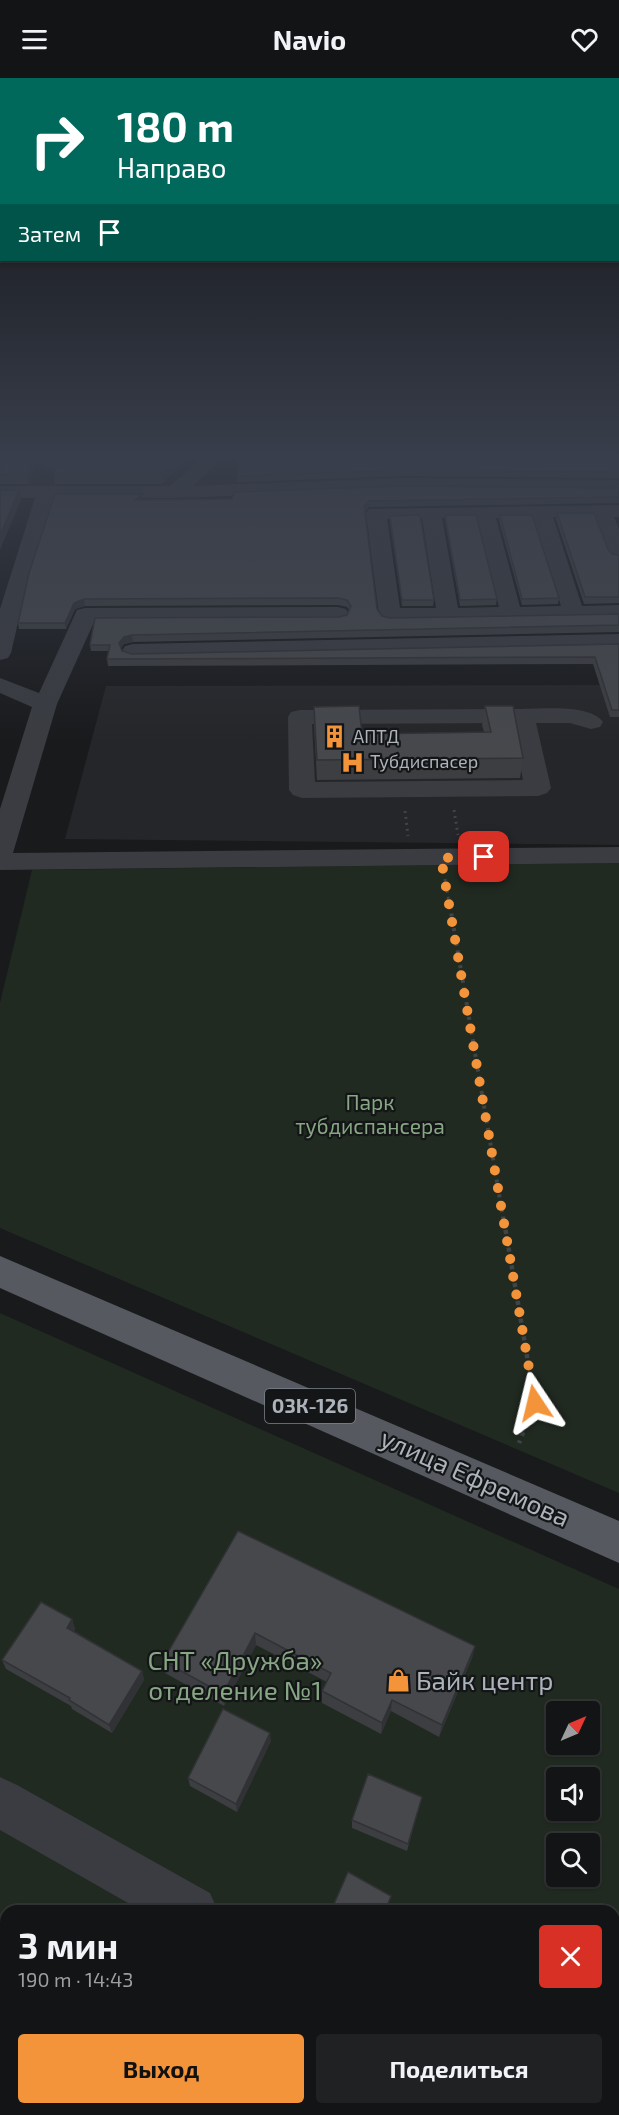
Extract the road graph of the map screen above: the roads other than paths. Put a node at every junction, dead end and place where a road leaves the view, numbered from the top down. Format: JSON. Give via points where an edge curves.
{"nodes":[{"id":1,"x":20,"y":552,"type":"edge"},
{"id":2,"x":381,"y":552,"type":"edge"},
{"id":3,"x":438,"y":552,"type":"edge"},
{"id":4,"x":495,"y":552,"type":"edge"},
{"id":5,"x":554,"y":552,"type":"edge"},
{"id":6,"x":9,"y":578,"type":"edge"},
{"id":7,"x":619,"y":612,"type":"edge"},
{"id":8,"x":511,"y":613,"type":"junction"},
{"id":9,"x":574,"y":613,"type":"junction"},
{"id":10,"x":338,"y":614,"type":"edge"},
{"id":11,"x":448,"y":615,"type":"junction"},
{"id":12,"x":619,"y":641,"type":"edge"},
{"id":13,"x":133,"y":651,"type":"edge"},
{"id":14,"x":0,"y":653,"type":"edge"},
{"id":15,"x":0,"y":684,"type":"edge"},
{"id":16,"x":45,"y":704,"type":"junction"},
{"id":17,"x":522,"y":716,"type":"junction"},
{"id":18,"x":591,"y":722,"type":"dead end"},
{"id":19,"x":0,"y":853,"type":"edge"},
{"id":20,"x":619,"y":855,"type":"edge"},
{"id":21,"x":0,"y":862,"type":"edge"},
{"id":22,"x":0,"y":1270,"type":"edge"},
{"id":23,"x":619,"y":1542,"type":"edge"},
{"id":24,"x":0,"y":1802,"type":"edge"},
{"id":25,"x":181,"y":1905,"type":"edge"}],
"edges":[{"from":1,"to":6,"type":"lane"},
{"from":2,"to":11,"type":"lane","via":[[390,615]]},
{"from":3,"to":11,"type":"lane"},
{"from":4,"to":8,"type":"lane"},
{"from":5,"to":9,"type":"lane"},
{"from":6,"to":14,"type":"lane"},
{"from":7,"to":9,"type":"lane"},
{"from":8,"to":9,"type":"lane"},
{"from":8,"to":11,"type":"lane"},
{"from":10,"to":16,"type":"lane","via":[[85,615]]},
{"from":12,"to":13,"type":"lane"},
{"from":15,"to":16,"type":"lane"},
{"from":16,"to":19,"type":"lane"},
{"from":17,"to":17,"type":"lane","via":[[300,717],[302,790],[538,788]]},
{"from":17,"to":18,"type":"lane","via":[[571,716]]},
{"from":20,"to":21,"type":"lane"},
{"from":22,"to":23,"type":"main road","name":"улица Ефремова","number":"03К-126"},
{"from":24,"to":25,"type":"lane"}]}
